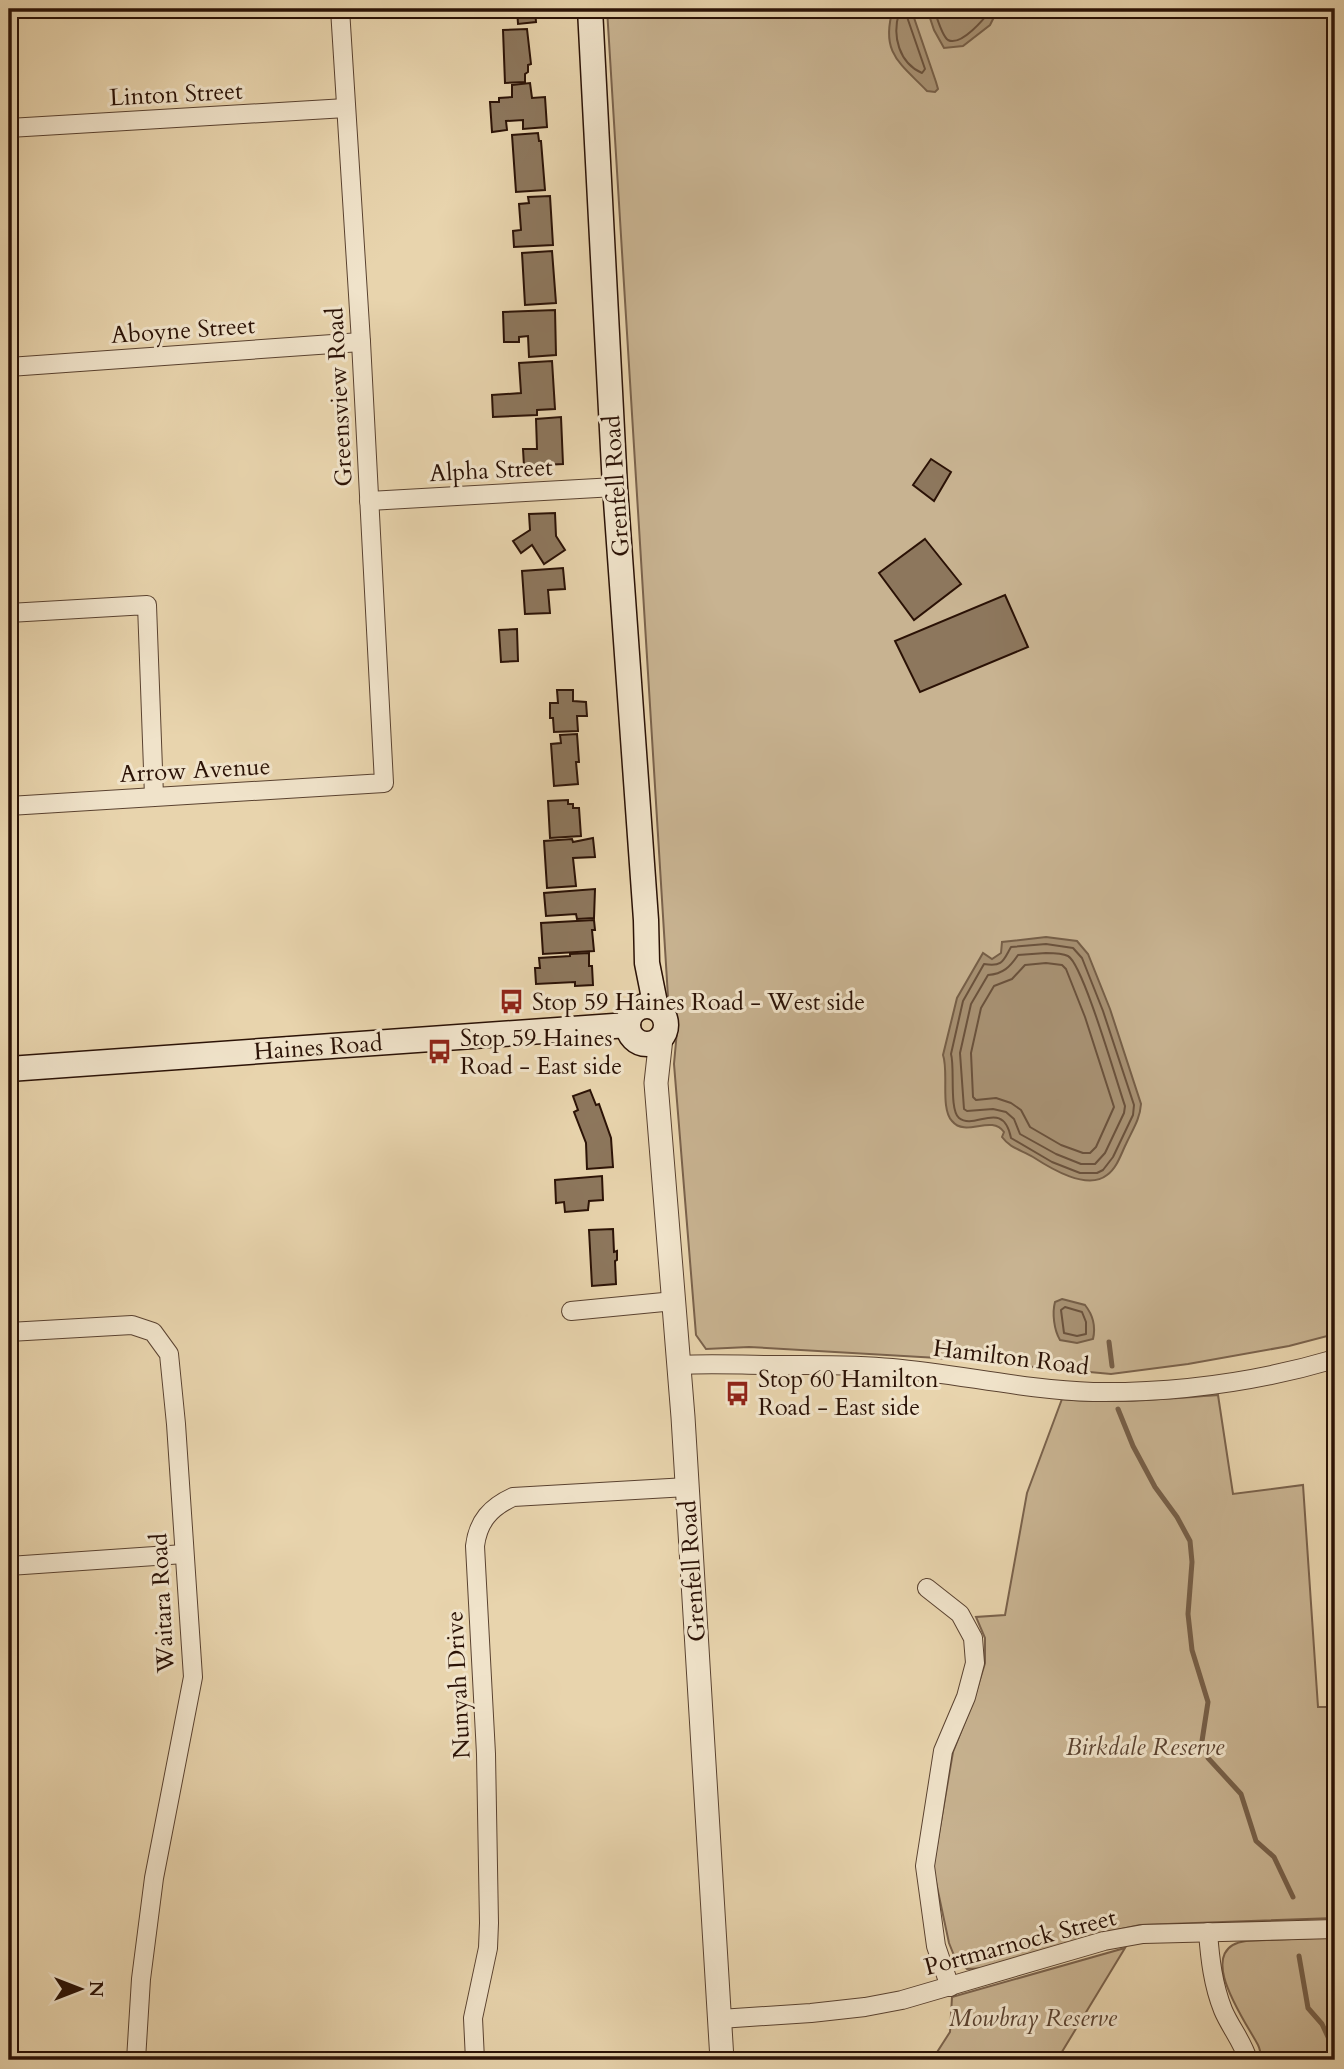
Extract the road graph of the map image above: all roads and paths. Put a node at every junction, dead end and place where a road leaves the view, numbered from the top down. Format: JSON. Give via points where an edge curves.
{"nodes":[{"id":1,"x":340,"y":9,"type":"edge"},
{"id":2,"x":590,"y":9,"type":"edge"},
{"id":3,"x":346,"y":108,"type":"junction"},
{"id":4,"x":9,"y":128,"type":"edge"},
{"id":5,"x":361,"y":342,"type":"junction"},
{"id":6,"x":9,"y":368,"type":"edge"},
{"id":7,"x":615,"y":487,"type":"junction"},
{"id":8,"x":369,"y":501,"type":"junction"},
{"id":9,"x":9,"y":612,"type":"edge"},
{"id":10,"x":384,"y":783,"type":"joint"},
{"id":11,"x":154,"y":796,"type":"junction"},
{"id":12,"x":9,"y":806,"type":"edge"},
{"id":13,"x":645,"y":1024,"type":"junction"},
{"id":14,"x":9,"y":1069,"type":"edge"},
{"id":15,"x":674,"y":1301,"type":"junction"},
{"id":16,"x":572,"y":1311,"type":"dead end"},
{"id":17,"x":9,"y":1332,"type":"edge"},
{"id":18,"x":1335,"y":1359,"type":"edge"},
{"id":19,"x":678,"y":1364,"type":"junction"},
{"id":20,"x":687,"y":1487,"type":"junction"},
{"id":21,"x":184,"y":1554,"type":"junction"},
{"id":22,"x":9,"y":1566,"type":"edge"},
{"id":23,"x":927,"y":1588,"type":"dead end"},
{"id":24,"x":1335,"y":1929,"type":"edge"},
{"id":25,"x":1208,"y":1932,"type":"junction"},
{"id":26,"x":950,"y":1987,"type":"junction"},
{"id":27,"x":720,"y":2019,"type":"junction"},
{"id":28,"x":136,"y":2060,"type":"edge"},
{"id":29,"x":475,"y":2060,"type":"edge"},
{"id":30,"x":722,"y":2060,"type":"edge"},
{"id":31,"x":1248,"y":2060,"type":"edge"}],
"edges":[{"from":1,"to":3,"type":"street","name":"Greensview Road"},
{"from":2,"to":7,"type":"main road","name":"Grenfell Road"},
{"from":3,"to":4,"type":"street","name":"Linton Street"},
{"from":3,"to":5,"type":"street","name":"Greensview Road"},
{"from":5,"to":6,"type":"street","name":"Aboyne Street"},
{"from":5,"to":8,"type":"street","name":"Greensview Road"},
{"from":7,"to":8,"type":"street","name":"Alpha Street"},
{"from":7,"to":13,"type":"main road","name":"Grenfell Road","via":[[646,920]]},
{"from":8,"to":10,"type":"street","name":"Greensview Road"},
{"from":9,"to":11,"type":"street","via":[[146,605]]},
{"from":10,"to":11,"type":"street","name":"Arrow Avenue"},
{"from":11,"to":12,"type":"street","name":"Arrow Avenue"},
{"from":13,"to":14,"type":"main road","name":"Haines Road"},
{"from":13,"to":15,"type":"street","name":"Grenfell Road","via":[[656,1083]]},
{"from":15,"to":16,"type":"street"},
{"from":15,"to":19,"type":"street","name":"Grenfell Road"},
{"from":17,"to":21,"type":"street","name":"Waitara Road","via":[[132,1325],[153,1332],[169,1354]]},
{"from":18,"to":19,"type":"street","name":"Hamilton Road","via":[[1188,1388],[1092,1392],[890,1368]]},
{"from":19,"to":20,"type":"street","name":"Grenfell Road"},
{"from":20,"to":27,"type":"street","name":"Grenfell Road"},
{"from":20,"to":29,"type":"street","name":"Nunyah Drive","via":[[513,1497],[494,1507],[476,1535],[489,1923],[473,2018]]},
{"from":21,"to":22,"type":"street"},
{"from":21,"to":28,"type":"street","name":"Waitara Road","via":[[192,1677],[154,1878]]},
{"from":23,"to":26,"type":"street","via":[[960,1614],[973,1637],[975,1663],[943,1751],[925,1866],[936,1946]]},
{"from":24,"to":25,"type":"street","name":"Portmarnock Street"},
{"from":25,"to":26,"type":"street","name":"Portmarnock Street","via":[[1143,1934],[1104,1941]]},
{"from":25,"to":31,"type":"street","via":[[1211,1972],[1223,2010]]},
{"from":26,"to":27,"type":"street","name":"Portmarnock Street","via":[[865,2007]]},
{"from":27,"to":30,"type":"street","name":"Grenfell Road"}]}
